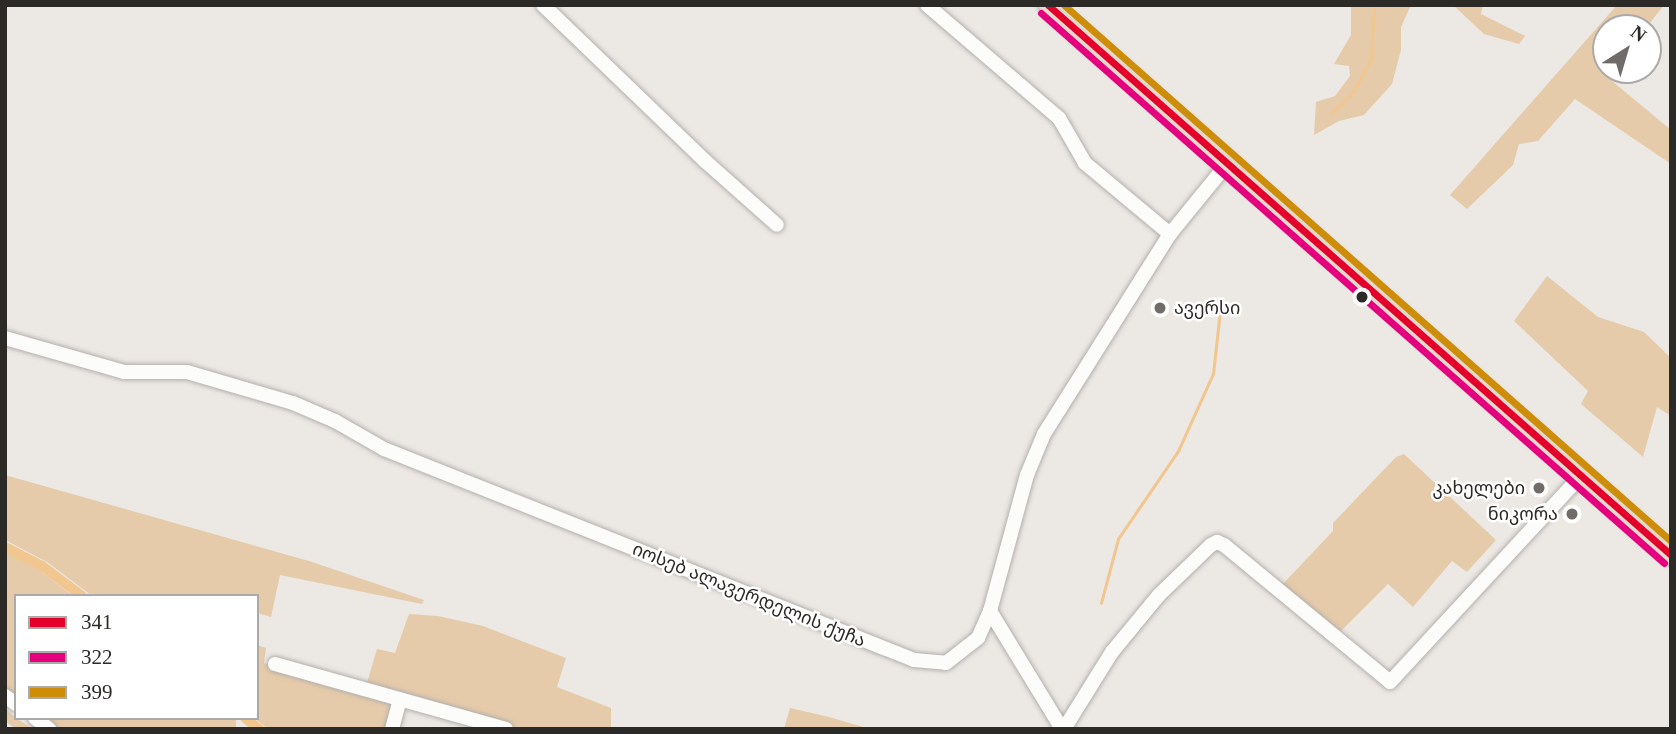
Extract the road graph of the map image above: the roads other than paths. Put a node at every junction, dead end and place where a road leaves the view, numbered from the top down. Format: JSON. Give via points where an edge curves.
{"nodes":[{"id":1,"x":543,"y":5,"type":"edge"},
{"id":2,"x":927,"y":5,"type":"edge"},
{"id":3,"x":1048,"y":5,"type":"edge"},
{"id":4,"x":1227,"y":164,"type":"junction"},
{"id":5,"x":777,"y":225,"type":"dead end"},
{"id":6,"x":1170,"y":234,"type":"junction"},
{"id":7,"x":5,"y":338,"type":"edge"},
{"id":8,"x":1582,"y":475,"type":"junction"},
{"id":9,"x":1671,"y":555,"type":"edge"},
{"id":10,"x":990,"y":611,"type":"junction"},
{"id":11,"x":275,"y":664,"type":"dead end"},
{"id":12,"x":400,"y":700,"type":"junction"},
{"id":13,"x":392,"y":729,"type":"edge"},
{"id":14,"x":506,"y":729,"type":"edge"},
{"id":15,"x":1063,"y":729,"type":"edge"}],
"edges":[{"from":1,"to":5,"type":"street"},
{"from":2,"to":6,"type":"street","via":[[1059,118],[1086,163]]},
{"from":3,"to":4,"type":"highway"},
{"from":4,"to":6,"type":"street","name":"იოსებ ალავერდელის ქუჩა"},
{"from":4,"to":8,"type":"highway"},
{"from":6,"to":10,"type":"street","name":"იოსებ ალავერდელის ქუჩა","via":[[1044,434],[1024,485]]},
{"from":7,"to":10,"type":"street","name":"იოსებ ალავერდელის ქუჩა","via":[[124,372],[187,372],[293,403],[384,449],[914,660],[946,663],[978,638]]},
{"from":8,"to":9,"type":"highway"},
{"from":8,"to":15,"type":"street","via":[[1390,682],[1217,542],[1159,595],[1112,652]]},
{"from":10,"to":15,"type":"street"},
{"from":11,"to":12,"type":"street"},
{"from":12,"to":13,"type":"street"},
{"from":12,"to":14,"type":"street"}]}
